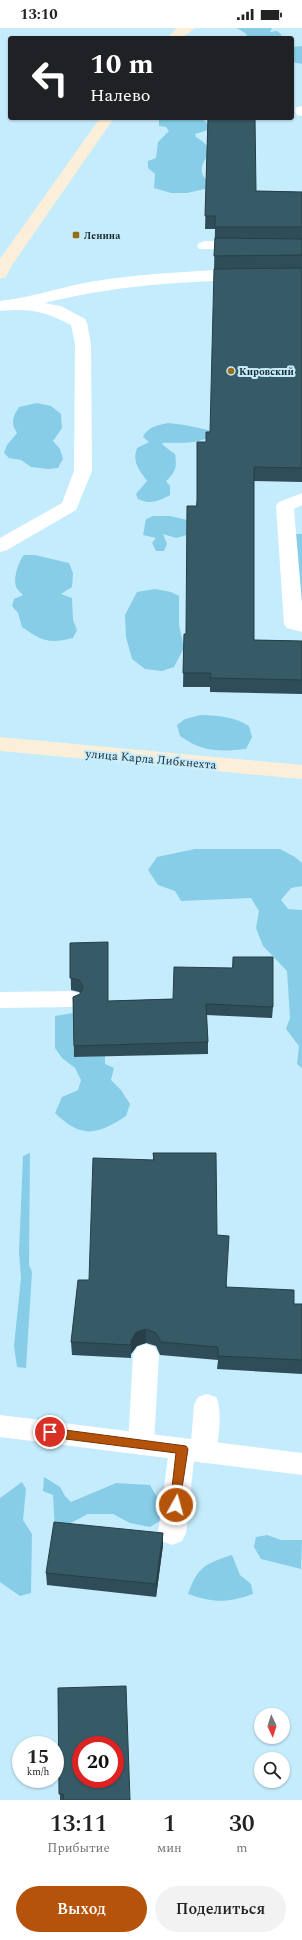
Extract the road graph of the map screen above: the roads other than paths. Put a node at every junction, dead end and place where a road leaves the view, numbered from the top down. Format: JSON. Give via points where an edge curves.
{"nodes":[{"id":1,"x":188,"y":28,"type":"edge"},
{"id":2,"x":176,"y":36,"type":"edge"},
{"id":3,"x":106,"y":120,"type":"edge"},
{"id":4,"x":205,"y":246,"type":"dead end"},
{"id":5,"x":302,"y":246,"type":"edge"},
{"id":6,"x":0,"y":274,"type":"edge"},
{"id":7,"x":302,"y":275,"type":"edge"},
{"id":8,"x":20,"y":304,"type":"junction"},
{"id":9,"x":0,"y":306,"type":"edge"},
{"id":10,"x":302,"y":498,"type":"edge"},
{"id":11,"x":0,"y":546,"type":"edge"},
{"id":12,"x":302,"y":626,"type":"edge"},
{"id":13,"x":0,"y":744,"type":"edge"},
{"id":14,"x":302,"y":772,"type":"edge"},
{"id":15,"x":71,"y":999,"type":"dead end"},
{"id":16,"x":0,"y":1000,"type":"edge"},
{"id":17,"x":146,"y":1355,"type":"dead end"},
{"id":18,"x":207,"y":1404,"type":"dead end"},
{"id":19,"x":0,"y":1426,"type":"edge"},
{"id":20,"x":141,"y":1444,"type":"junction"},
{"id":21,"x":193,"y":1450,"type":"junction"},
{"id":22,"x":302,"y":1464,"type":"edge"},
{"id":23,"x":172,"y":1533,"type":"dead end"}],
"edges":[{"from":1,"to":2,"type":"street"},
{"from":3,"to":6,"type":"street"},
{"from":4,"to":5,"type":"street"},
{"from":7,"to":8,"type":"street","via":[[233,274],[176,277],[84,288]]},
{"from":8,"to":9,"type":"street"},
{"from":8,"to":11,"type":"street","via":[[55,310],[78,323],[83,344],[82,471],[70,506]]},
{"from":10,"to":12,"type":"street","via":[[285,506],[294,624]]},
{"from":13,"to":14,"type":"street","name":"улица Карла Либкнехта"},
{"from":15,"to":16,"type":"street"},
{"from":17,"to":20,"type":"street"},
{"from":18,"to":21,"type":"street"},
{"from":19,"to":20,"type":"street"},
{"from":20,"to":21,"type":"street"},
{"from":21,"to":22,"type":"street"},
{"from":21,"to":23,"type":"street"}]}
